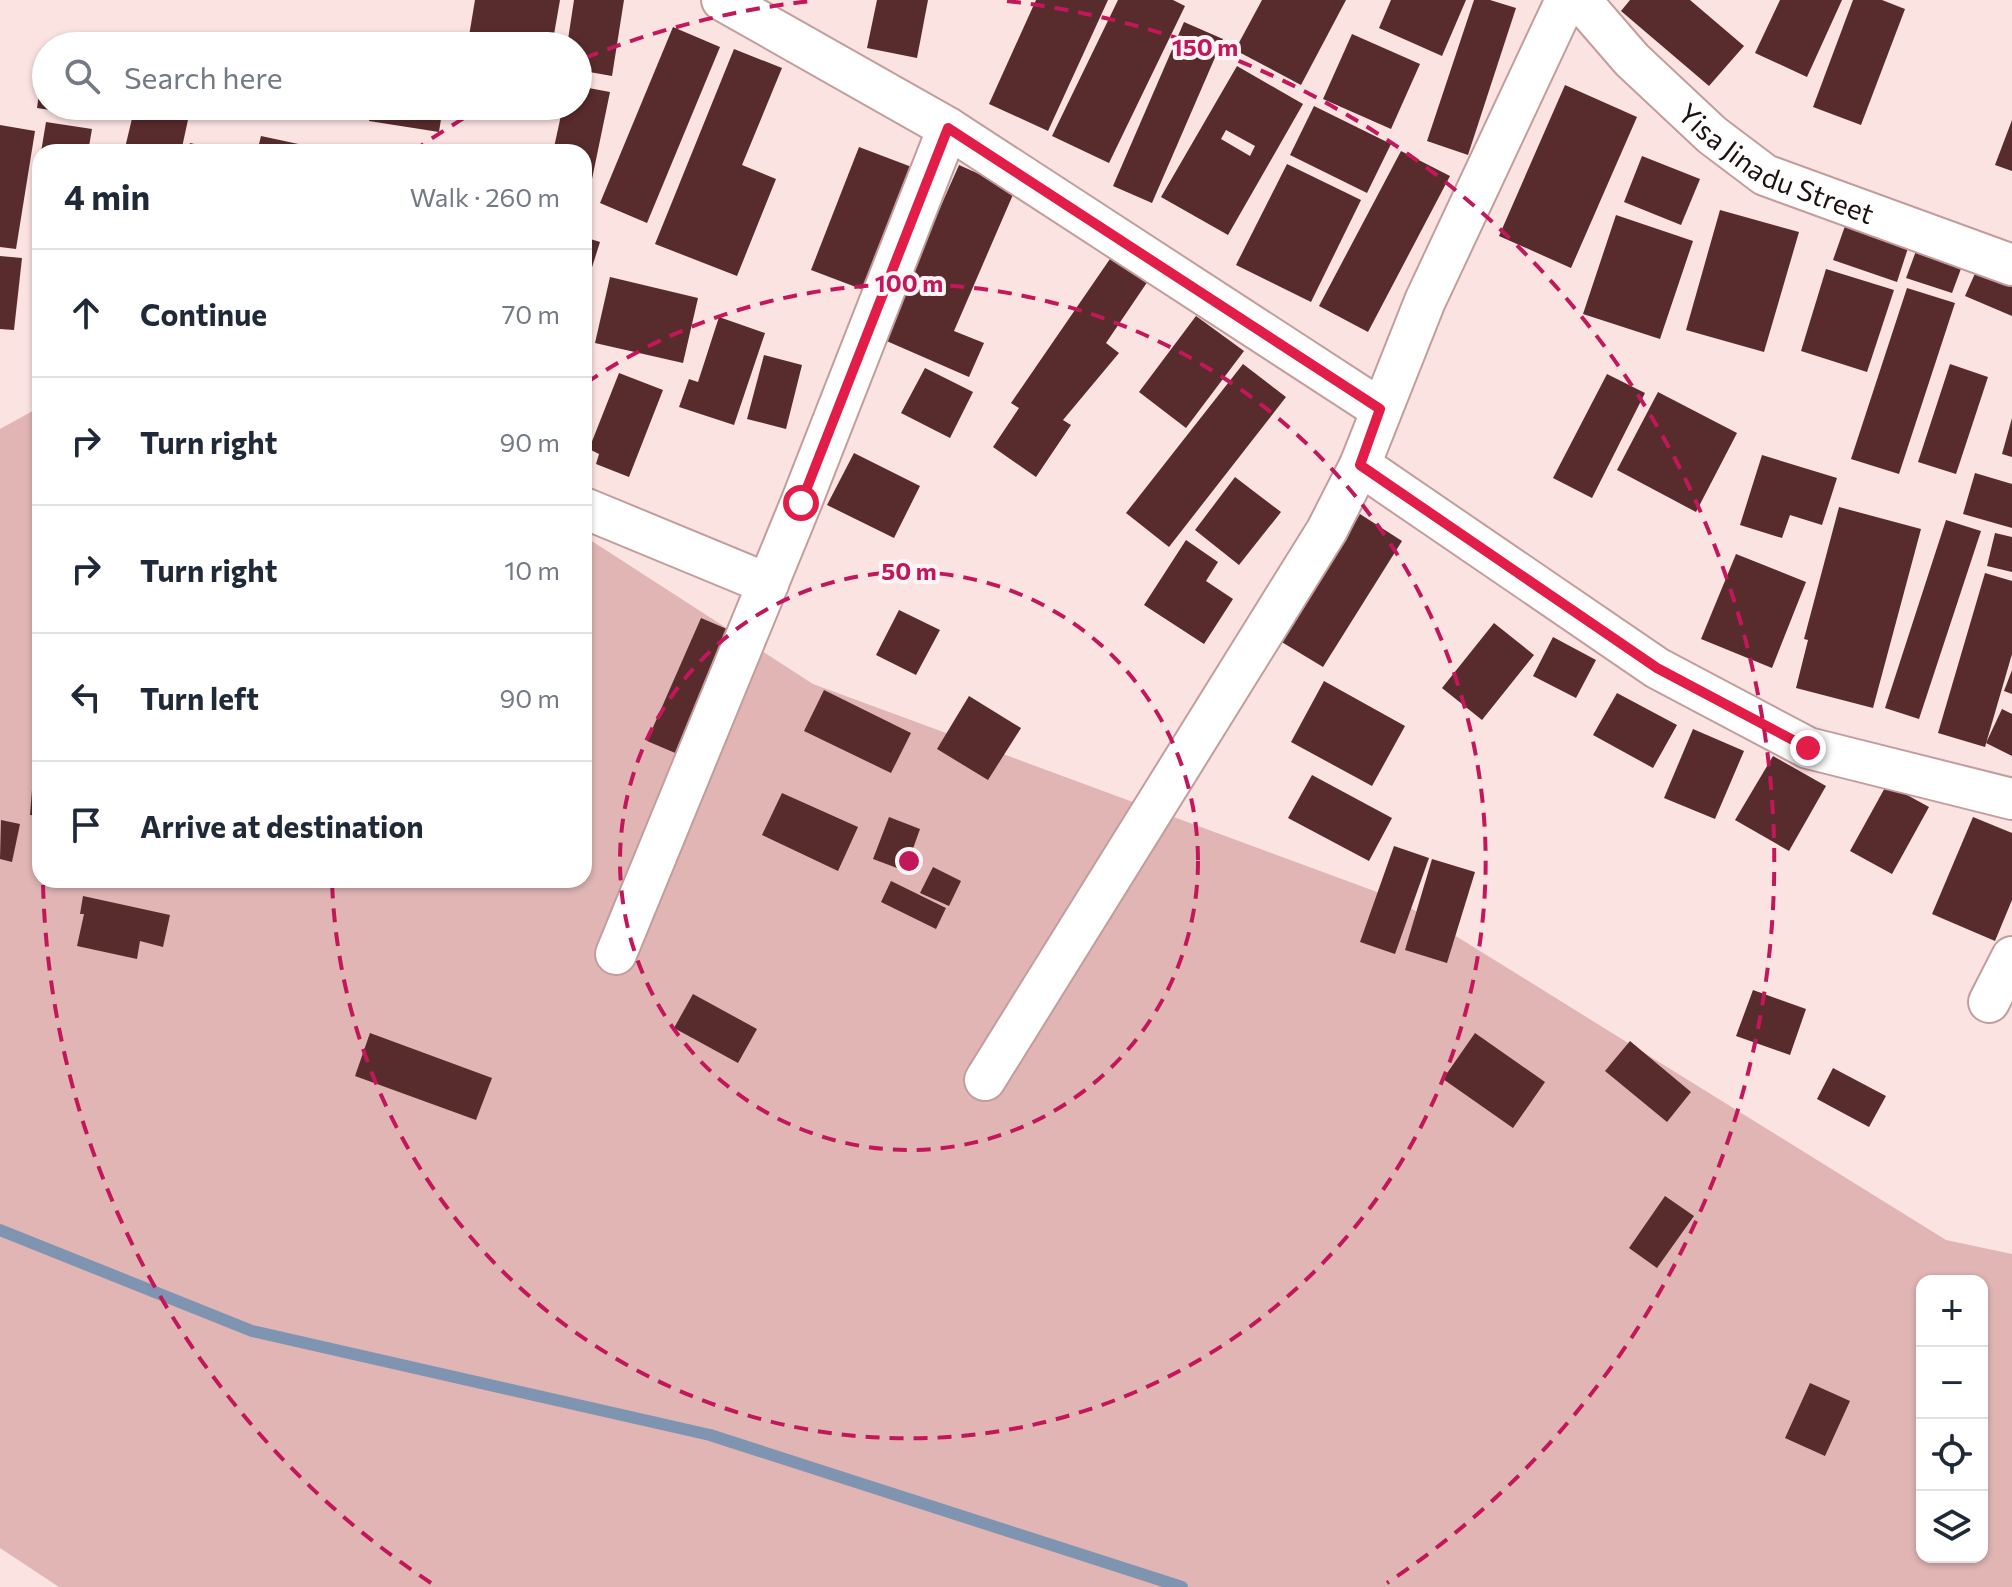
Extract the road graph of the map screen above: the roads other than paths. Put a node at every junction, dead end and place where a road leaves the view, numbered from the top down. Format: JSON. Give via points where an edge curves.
{"nodes":[{"id":1,"x":722,"y":0,"type":"edge"},
{"id":2,"x":1566,"y":0,"type":"edge"},
{"id":3,"x":1580,"y":0,"type":"edge"},
{"id":4,"x":948,"y":128,"type":"junction"},
{"id":5,"x":2012,"y":265,"type":"edge"},
{"id":6,"x":1380,"y":409,"type":"junction"},
{"id":7,"x":1360,"y":465,"type":"junction"},
{"id":8,"x":592,"y":511,"type":"edge"},
{"id":9,"x":768,"y":584,"type":"junction"},
{"id":10,"x":2012,"y":799,"type":"edge"},
{"id":11,"x":616,"y":954,"type":"dead end"},
{"id":12,"x":2012,"y":957,"type":"edge"},
{"id":13,"x":1989,"y":1002,"type":"dead end"},
{"id":14,"x":985,"y":1080,"type":"dead end"}],
"edges":[{"from":1,"to":4,"type":"street"},
{"from":2,"to":6,"type":"street"},
{"from":3,"to":5,"type":"street","name":"Yisa Jinadu Street","via":[[1632,60],[1712,135],[1765,175]]},
{"from":4,"to":6,"type":"street"},
{"from":4,"to":9,"type":"street"},
{"from":6,"to":7,"type":"street"},
{"from":7,"to":10,"type":"street","via":[[1657,668],[1808,748]]},
{"from":7,"to":14,"type":"street","via":[[1327,530]]},
{"from":8,"to":9,"type":"street"},
{"from":9,"to":11,"type":"street"},
{"from":12,"to":13,"type":"street"}]}
